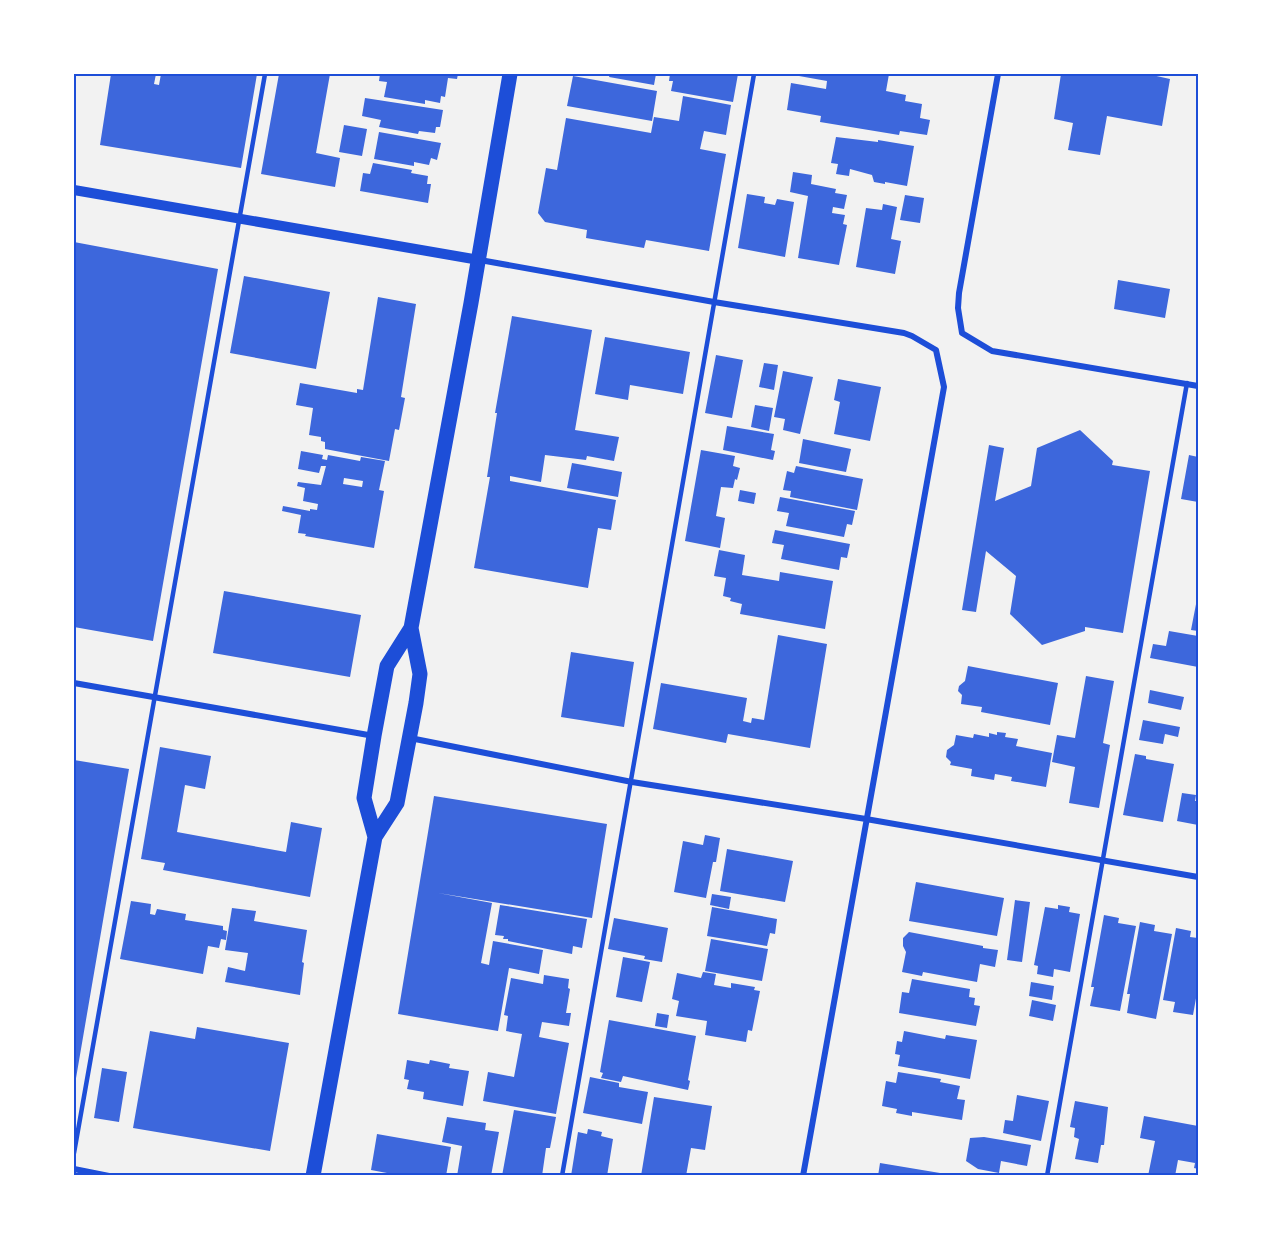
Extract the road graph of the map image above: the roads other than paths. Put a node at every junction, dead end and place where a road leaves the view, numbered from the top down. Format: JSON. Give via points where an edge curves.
{"nodes":[{"id":1,"x":266,"y":74,"type":"edge"},
{"id":2,"x":510,"y":74,"type":"edge"},
{"id":3,"x":754,"y":74,"type":"edge"},
{"id":4,"x":998,"y":74,"type":"edge"},
{"id":5,"x":74,"y":190,"type":"edge"},
{"id":6,"x":240,"y":220,"type":"junction"},
{"id":7,"x":479,"y":260,"type":"junction"},
{"id":8,"x":714,"y":302,"type":"junction"},
{"id":9,"x":1187,"y":383,"type":"junction"},
{"id":10,"x":1198,"y":386,"type":"edge"},
{"id":11,"x":411,"y":628,"type":"junction"},
{"id":12,"x":74,"y":683,"type":"edge"},
{"id":13,"x":155,"y":698,"type":"junction"},
{"id":14,"x":374,"y":736,"type":"junction"},
{"id":15,"x":409,"y":738,"type":"junction"},
{"id":16,"x":632,"y":782,"type":"junction"},
{"id":17,"x":866,"y":819,"type":"junction"},
{"id":18,"x":375,"y":837,"type":"junction"},
{"id":19,"x":1102,"y":861,"type":"junction"},
{"id":20,"x":1198,"y":877,"type":"edge"},
{"id":21,"x":74,"y":1153,"type":"edge"},
{"id":22,"x":74,"y":1169,"type":"edge"},
{"id":23,"x":109,"y":1176,"type":"edge"},
{"id":24,"x":313,"y":1176,"type":"edge"},
{"id":25,"x":562,"y":1176,"type":"edge"},
{"id":26,"x":803,"y":1176,"type":"edge"},
{"id":27,"x":1047,"y":1176,"type":"edge"}],
"edges":[{"from":1,"to":6,"type":"lane"},
{"from":2,"to":7,"type":"main road"},
{"from":3,"to":8,"type":"lane"},
{"from":4,"to":9,"type":"street","via":[[959,293],[962,333],[992,351]]},
{"from":5,"to":6,"type":"street"},
{"from":6,"to":7,"type":"street"},
{"from":6,"to":13,"type":"lane"},
{"from":7,"to":8,"type":"street"},
{"from":7,"to":11,"type":"main road"},
{"from":8,"to":16,"type":"lane"},
{"from":8,"to":17,"type":"street","via":[[904,333],[936,350],[944,387]]},
{"from":9,"to":10,"type":"street"},
{"from":9,"to":19,"type":"lane"},
{"from":11,"to":14,"type":"main road","via":[[387,666]]},
{"from":11,"to":15,"type":"main road","via":[[420,674]]},
{"from":12,"to":13,"type":"street"},
{"from":13,"to":14,"type":"street"},
{"from":13,"to":21,"type":"lane"},
{"from":14,"to":18,"type":"main road","via":[[364,798]]},
{"from":15,"to":16,"type":"street"},
{"from":15,"to":18,"type":"main road","via":[[397,803]]},
{"from":16,"to":17,"type":"street"},
{"from":16,"to":25,"type":"lane"},
{"from":17,"to":19,"type":"street"},
{"from":17,"to":26,"type":"street"},
{"from":18,"to":24,"type":"main road"},
{"from":19,"to":20,"type":"street"},
{"from":19,"to":27,"type":"lane"},
{"from":22,"to":23,"type":"street"}]}
